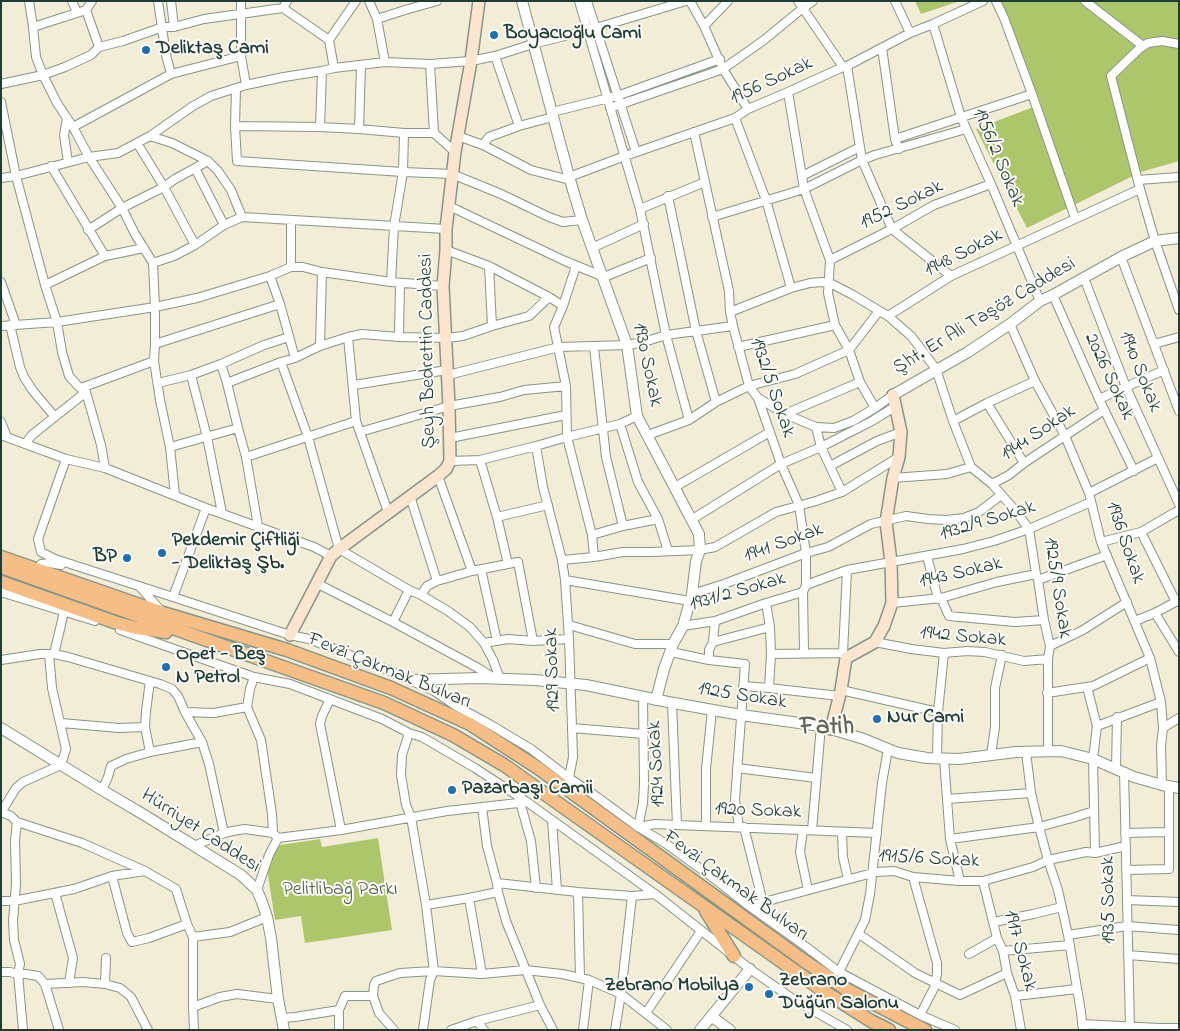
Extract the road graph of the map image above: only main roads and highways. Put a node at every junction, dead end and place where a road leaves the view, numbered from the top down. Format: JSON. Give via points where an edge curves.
{"nodes":[{"id":1,"x":480,"y":1,"type":"edge"},
{"id":2,"x":894,"y":401,"type":"road end"},
{"id":3,"x":1,"y":549,"type":"edge"},
{"id":4,"x":1,"y":557,"type":"edge"},
{"id":5,"x":1,"y":567,"type":"edge"},
{"id":6,"x":1,"y":582,"type":"edge"},
{"id":7,"x":164,"y":613,"type":"junction"},
{"id":8,"x":290,"y":635,"type":"road end"},
{"id":9,"x":193,"y":636,"type":"junction"},
{"id":10,"x":826,"y":728,"type":"road end"},
{"id":11,"x":703,"y":907,"type":"junction"},
{"id":12,"x":734,"y":956,"type":"road end"},
{"id":13,"x":889,"y":1030,"type":"edge"},
{"id":14,"x":925,"y":1030,"type":"edge"}],
"edges":[{"from":1,"to":8,"type":"main road","name":"Şeyh Bedrettin Caddesi","via":[[446,229],[443,286],[450,461],[438,476],[335,552]]},
{"from":2,"to":10,"type":"main road","name":"Şht. Er Ali Taşöz Caddesi","via":[[902,432],[886,522],[892,603],[875,642],[845,655],[840,693]]},
{"from":3,"to":7,"type":"main road","via":[[148,602]]},
{"from":4,"to":7,"type":"main road","name":"Fevzi Çakmak Bulvarı"},
{"from":5,"to":9,"type":"main road","name":"Fevzi Çakmak Bulvarı"},
{"from":6,"to":9,"type":"main road","via":[[117,623]]},
{"from":7,"to":14,"type":"main road","name":"Fevzi Çakmak Bulvarı","via":[[266,643],[382,684],[470,724],[546,773],[846,989]]},
{"from":9,"to":11,"type":"main road","name":"Fevzi Çakmak Bulvarı","via":[[384,703],[453,735],[504,765]]},
{"from":11,"to":12,"type":"main road"},
{"from":11,"to":13,"type":"main road","name":"Fevzi Çakmak Bulvarı","via":[[822,990]]}]}
